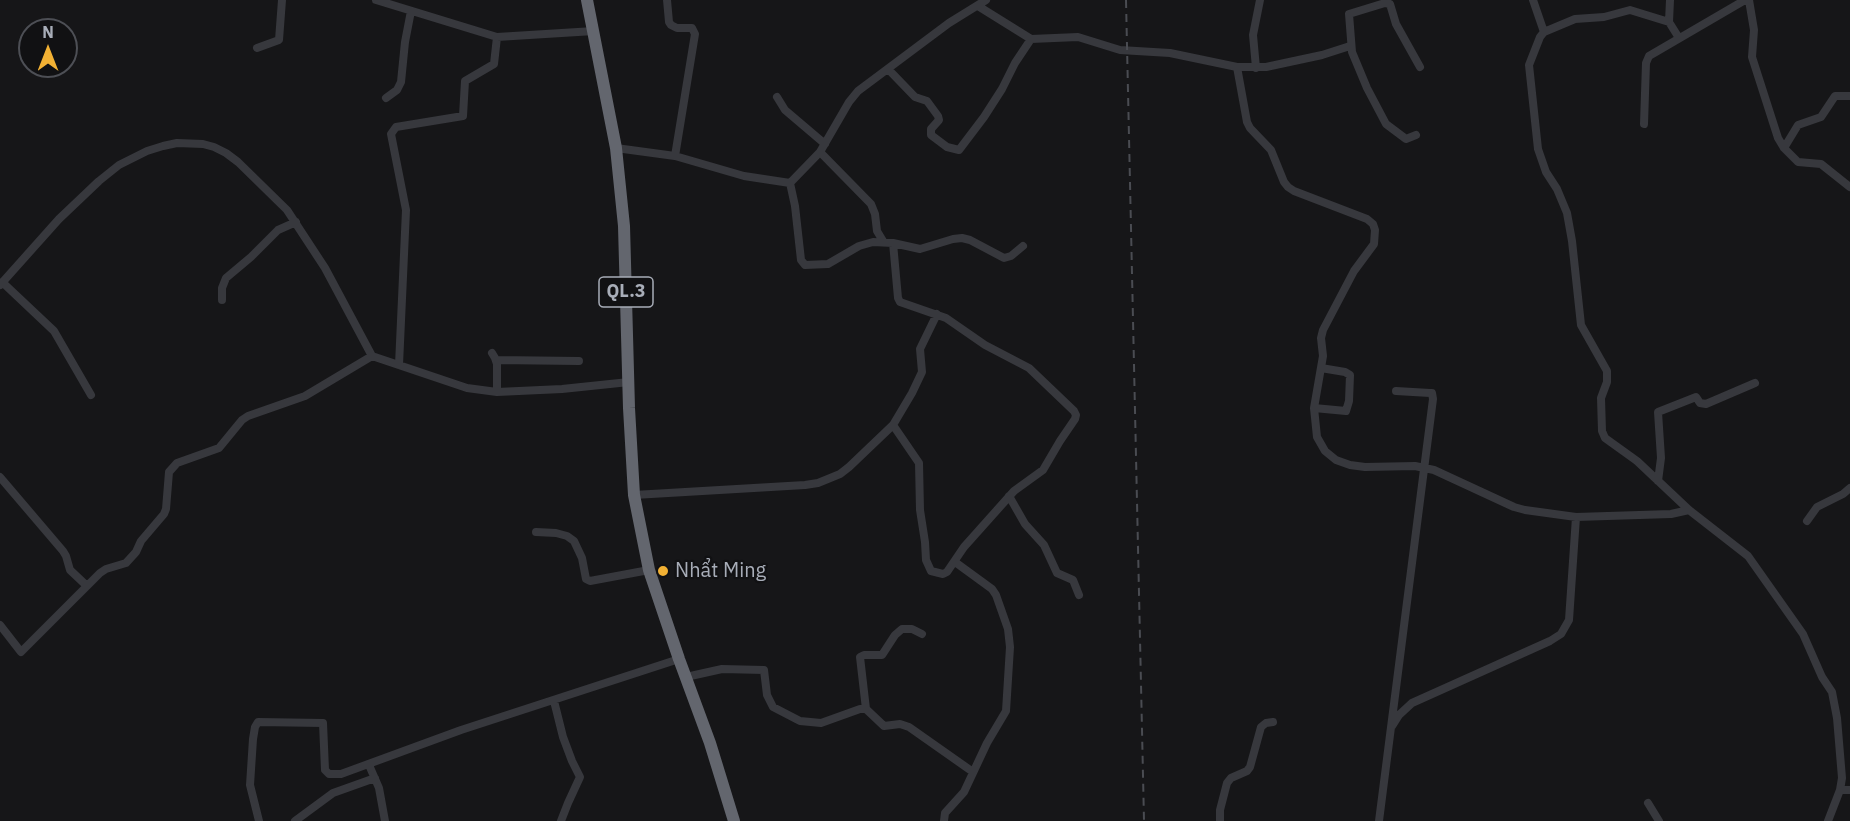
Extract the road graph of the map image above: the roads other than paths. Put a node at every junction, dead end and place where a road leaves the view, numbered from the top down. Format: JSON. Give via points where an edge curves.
{"nodes":[{"id":1,"x":282,"y":0,"type":"edge"},
{"id":2,"x":376,"y":0,"type":"edge"},
{"id":3,"x":587,"y":0,"type":"edge"},
{"id":4,"x":668,"y":0,"type":"edge"},
{"id":5,"x":987,"y":0,"type":"edge"},
{"id":6,"x":1260,"y":0,"type":"edge"},
{"id":7,"x":1533,"y":0,"type":"edge"},
{"id":8,"x":1670,"y":0,"type":"edge"},
{"id":9,"x":1747,"y":0,"type":"edge"},
{"id":10,"x":978,"y":6,"type":"junction"},
{"id":11,"x":411,"y":11,"type":"junction"},
{"id":12,"x":1669,"y":22,"type":"junction"},
{"id":13,"x":594,"y":31,"type":"junction"},
{"id":14,"x":1545,"y":32,"type":"junction"},
{"id":15,"x":497,"y":37,"type":"junction"},
{"id":16,"x":1679,"y":38,"type":"junction"},
{"id":17,"x":1031,"y":39,"type":"junction"},
{"id":18,"x":1350,"y":46,"type":"junction"},
{"id":19,"x":257,"y":48,"type":"dead end"},
{"id":20,"x":1237,"y":67,"type":"junction"},
{"id":21,"x":1420,"y":67,"type":"dead end"},
{"id":22,"x":1256,"y":68,"type":"junction"},
{"id":23,"x":888,"y":69,"type":"junction"},
{"id":24,"x":1850,"y":96,"type":"edge"},
{"id":25,"x":777,"y":97,"type":"dead end"},
{"id":26,"x":386,"y":98,"type":"dead end"},
{"id":27,"x":1644,"y":124,"type":"dead end"},
{"id":28,"x":1416,"y":135,"type":"dead end"},
{"id":29,"x":616,"y":148,"type":"junction"},
{"id":30,"x":822,"y":148,"type":"junction"},
{"id":31,"x":1784,"y":148,"type":"junction"},
{"id":32,"x":675,"y":156,"type":"junction"},
{"id":33,"x":790,"y":183,"type":"junction"},
{"id":34,"x":1850,"y":187,"type":"edge"},
{"id":35,"x":296,"y":222,"type":"junction"},
{"id":36,"x":883,"y":241,"type":"junction"},
{"id":37,"x":893,"y":243,"type":"junction"},
{"id":38,"x":1023,"y":246,"type":"dead end"},
{"id":39,"x":1,"y":284,"type":"edge"},
{"id":40,"x":222,"y":300,"type":"dead end"},
{"id":41,"x":937,"y":314,"type":"junction"},
{"id":42,"x":372,"y":356,"type":"junction"},
{"id":43,"x":579,"y":361,"type":"dead end"},
{"id":44,"x":399,"y":365,"type":"junction"},
{"id":45,"x":1321,"y":368,"type":"junction"},
{"id":46,"x":629,"y":382,"type":"junction"},
{"id":47,"x":1755,"y":383,"type":"dead end"},
{"id":48,"x":1396,"y":391,"type":"dead end"},
{"id":49,"x":496,"y":392,"type":"junction"},
{"id":50,"x":91,"y":395,"type":"dead end"},
{"id":51,"x":1314,"y":408,"type":"junction"},
{"id":52,"x":893,"y":424,"type":"junction"},
{"id":53,"x":1424,"y":467,"type":"junction"},
{"id":54,"x":0,"y":477,"type":"edge"},
{"id":55,"x":1658,"y":481,"type":"junction"},
{"id":56,"x":1850,"y":488,"type":"edge"},
{"id":57,"x":634,"y":495,"type":"junction"},
{"id":58,"x":1009,"y":496,"type":"junction"},
{"id":59,"x":1689,"y":510,"type":"junction"},
{"id":60,"x":1576,"y":516,"type":"junction"},
{"id":61,"x":1807,"y":521,"type":"dead end"},
{"id":62,"x":536,"y":532,"type":"dead end"},
{"id":63,"x":955,"y":562,"type":"junction"},
{"id":64,"x":649,"y":570,"type":"junction"},
{"id":65,"x":87,"y":586,"type":"junction"},
{"id":66,"x":1079,"y":594,"type":"dead end"},
{"id":67,"x":0,"y":625,"type":"edge"},
{"id":68,"x":922,"y":634,"type":"dead end"},
{"id":69,"x":679,"y":659,"type":"junction"},
{"id":70,"x":686,"y":677,"type":"junction"},
{"id":71,"x":554,"y":701,"type":"junction"},
{"id":72,"x":866,"y":709,"type":"junction"},
{"id":73,"x":1273,"y":722,"type":"dead end"},
{"id":74,"x":1390,"y":729,"type":"junction"},
{"id":75,"x":369,"y":765,"type":"junction"},
{"id":76,"x":973,"y":772,"type":"junction"},
{"id":77,"x":375,"y":778,"type":"junction"},
{"id":78,"x":1840,"y":790,"type":"junction"},
{"id":79,"x":1850,"y":790,"type":"edge"},
{"id":80,"x":1648,"y":804,"type":"dead end"},
{"id":81,"x":259,"y":821,"type":"edge"},
{"id":82,"x":296,"y":821,"type":"edge"},
{"id":83,"x":385,"y":821,"type":"edge"},
{"id":84,"x":561,"y":821,"type":"edge"},
{"id":85,"x":734,"y":821,"type":"edge"},
{"id":86,"x":944,"y":821,"type":"edge"},
{"id":87,"x":1220,"y":821,"type":"edge"},
{"id":88,"x":1379,"y":821,"type":"edge"},
{"id":89,"x":1659,"y":821,"type":"edge"},
{"id":90,"x":1828,"y":821,"type":"edge"}],
"edges":[{"from":1,"to":19,"type":"street","via":[[279,40]]},
{"from":2,"to":11,"type":"street"},
{"from":3,"to":13,"type":"highway","number":"QL.3"},
{"from":4,"to":32,"type":"street","via":[[671,26],[692,28],[695,32]]},
{"from":5,"to":10,"type":"street"},
{"from":6,"to":22,"type":"street","via":[[1253,34]]},
{"from":7,"to":14,"type":"street"},
{"from":8,"to":12,"type":"street"},
{"from":9,"to":16,"type":"street"},
{"from":9,"to":31,"type":"street","via":[[1755,30],[1752,57],[1773,128]]},
{"from":10,"to":17,"type":"street"},
{"from":10,"to":23,"type":"street"},
{"from":11,"to":15,"type":"street"},
{"from":11,"to":26,"type":"street","via":[[401,81]]},
{"from":12,"to":14,"type":"street","via":[[1630,10],[1575,19]]},
{"from":12,"to":16,"type":"street"},
{"from":13,"to":15,"type":"street"},
{"from":13,"to":29,"type":"highway","number":"QL.3"},
{"from":14,"to":55,"type":"street","via":[[1529,65],[1536,141],[1546,172],[1567,213],[1581,325],[1608,377],[1601,398],[1602,431],[1610,443]]},
{"from":15,"to":44,"type":"street","via":[[494,64],[465,81],[463,116],[396,127],[391,134],[406,210]]},
{"from":16,"to":27,"type":"street","via":[[1647,58]]},
{"from":17,"to":20,"type":"street","via":[[1078,37],[1120,50],[1178,54]]},
{"from":17,"to":23,"type":"street","via":[[984,117],[959,150],[947,147],[931,135],[938,116],[927,101],[915,97]]},
{"from":18,"to":21,"type":"street","via":[[1349,14],[1388,3]]},
{"from":18,"to":22,"type":"street"},
{"from":18,"to":28,"type":"street","via":[[1386,124],[1406,139]]},
{"from":20,"to":22,"type":"street"},
{"from":20,"to":45,"type":"street","via":[[1247,122],[1271,150],[1288,188],[1367,219],[1375,230],[1374,244],[1323,330]]},
{"from":23,"to":30,"type":"street","via":[[853,96]]},
{"from":24,"to":31,"type":"street","via":[[1835,96],[1821,117],[1798,125]]},
{"from":25,"to":30,"type":"street"},
{"from":29,"to":32,"type":"street"},
{"from":29,"to":46,"type":"highway","number":"QL.3","via":[[624,226]]},
{"from":30,"to":33,"type":"street"},
{"from":30,"to":36,"type":"street","via":[[871,204],[876,231]]},
{"from":31,"to":34,"type":"street","via":[[1798,162],[1821,164]]},
{"from":32,"to":33,"type":"street","via":[[744,176]]},
{"from":33,"to":36,"type":"street","via":[[805,265],[828,264],[859,246]]},
{"from":35,"to":39,"type":"street","via":[[226,153],[203,144],[177,143],[137,155],[110,171],[59,219]]},
{"from":35,"to":40,"type":"street","via":[[278,230],[225,278]]},
{"from":35,"to":42,"type":"street"},
{"from":36,"to":37,"type":"street"},
{"from":37,"to":38,"type":"street","via":[[920,249],[962,238],[1004,258]]},
{"from":37,"to":41,"type":"street","via":[[900,302]]},
{"from":39,"to":50,"type":"street","via":[[54,331]]},
{"from":41,"to":52,"type":"street","via":[[920,349],[922,372]]},
{"from":41,"to":58,"type":"street","via":[[1029,368],[1074,411],[1075,419],[1043,470]]},
{"from":42,"to":44,"type":"street"},
{"from":42,"to":65,"type":"street","via":[[305,396],[248,416],[219,448],[177,463],[170,472],[161,520],[126,563],[106,569]]},
{"from":43,"to":49,"type":"street","via":[[494,357]]},
{"from":44,"to":49,"type":"street","via":[[467,388]]},
{"from":45,"to":51,"type":"street"},
{"from":45,"to":51,"type":"street","via":[[1350,375],[1349,401],[1346,411]]},
{"from":46,"to":49,"type":"street"},
{"from":46,"to":57,"type":"highway","number":"QL.3"},
{"from":47,"to":55,"type":"street","via":[[1706,404],[1700,404],[1696,397],[1658,412]]},
{"from":48,"to":53,"type":"street","via":[[1432,395]]},
{"from":51,"to":53,"type":"street","via":[[1317,437],[1336,460],[1365,467]]},
{"from":52,"to":57,"type":"street","via":[[849,467],[818,483]]},
{"from":52,"to":63,"type":"street","via":[[919,463],[927,566],[936,574],[943,574]]},
{"from":53,"to":60,"type":"street","via":[[1514,507]]},
{"from":53,"to":74,"type":"street"},
{"from":54,"to":65,"type":"street","via":[[63,551],[70,570]]},
{"from":55,"to":59,"type":"street"},
{"from":56,"to":61,"type":"street","via":[[1817,507]]},
{"from":57,"to":64,"type":"highway","number":"QL.3"},
{"from":58,"to":63,"type":"street"},
{"from":58,"to":66,"type":"street","via":[[1025,524],[1044,545],[1058,573],[1073,580]]},
{"from":59,"to":60,"type":"street","via":[[1671,514]]},
{"from":59,"to":78,"type":"street","via":[[1748,556],[1803,634],[1834,698],[1842,768]]},
{"from":60,"to":74,"type":"street","via":[[1569,620],[1561,634],[1412,703]]},
{"from":62,"to":64,"type":"street","via":[[556,533],[574,541],[588,580]]},
{"from":63,"to":76,"type":"street","via":[[992,589],[1010,638],[1007,706]]},
{"from":64,"to":69,"type":"highway","number":"QL.3"},
{"from":65,"to":67,"type":"street","via":[[21,652]]},
{"from":68,"to":72,"type":"street","via":[[902,629],[882,655],[860,657]]},
{"from":69,"to":70,"type":"highway","number":"QL.3"},
{"from":69,"to":71,"type":"street"},
{"from":70,"to":72,"type":"street","via":[[722,669],[764,670],[773,707],[810,723]]},
{"from":70,"to":85,"type":"highway","number":"QL.3"},
{"from":71,"to":75,"type":"street"},
{"from":71,"to":84,"type":"street","via":[[563,737],[580,776]]},
{"from":72,"to":76,"type":"street","via":[[884,726],[909,727]]},
{"from":73,"to":87,"type":"street","via":[[1261,727],[1247,771],[1227,783]]},
{"from":74,"to":88,"type":"street"},
{"from":75,"to":77,"type":"street"},
{"from":75,"to":81,"type":"street","via":[[329,774],[324,763],[323,723],[258,722],[252,739],[250,785]]},
{"from":76,"to":86,"type":"street","via":[[960,797],[945,813]]},
{"from":77,"to":82,"type":"street","via":[[333,793]]},
{"from":77,"to":83,"type":"street"},
{"from":78,"to":79,"type":"street"},
{"from":78,"to":90,"type":"street"},
{"from":80,"to":89,"type":"street"}]}
